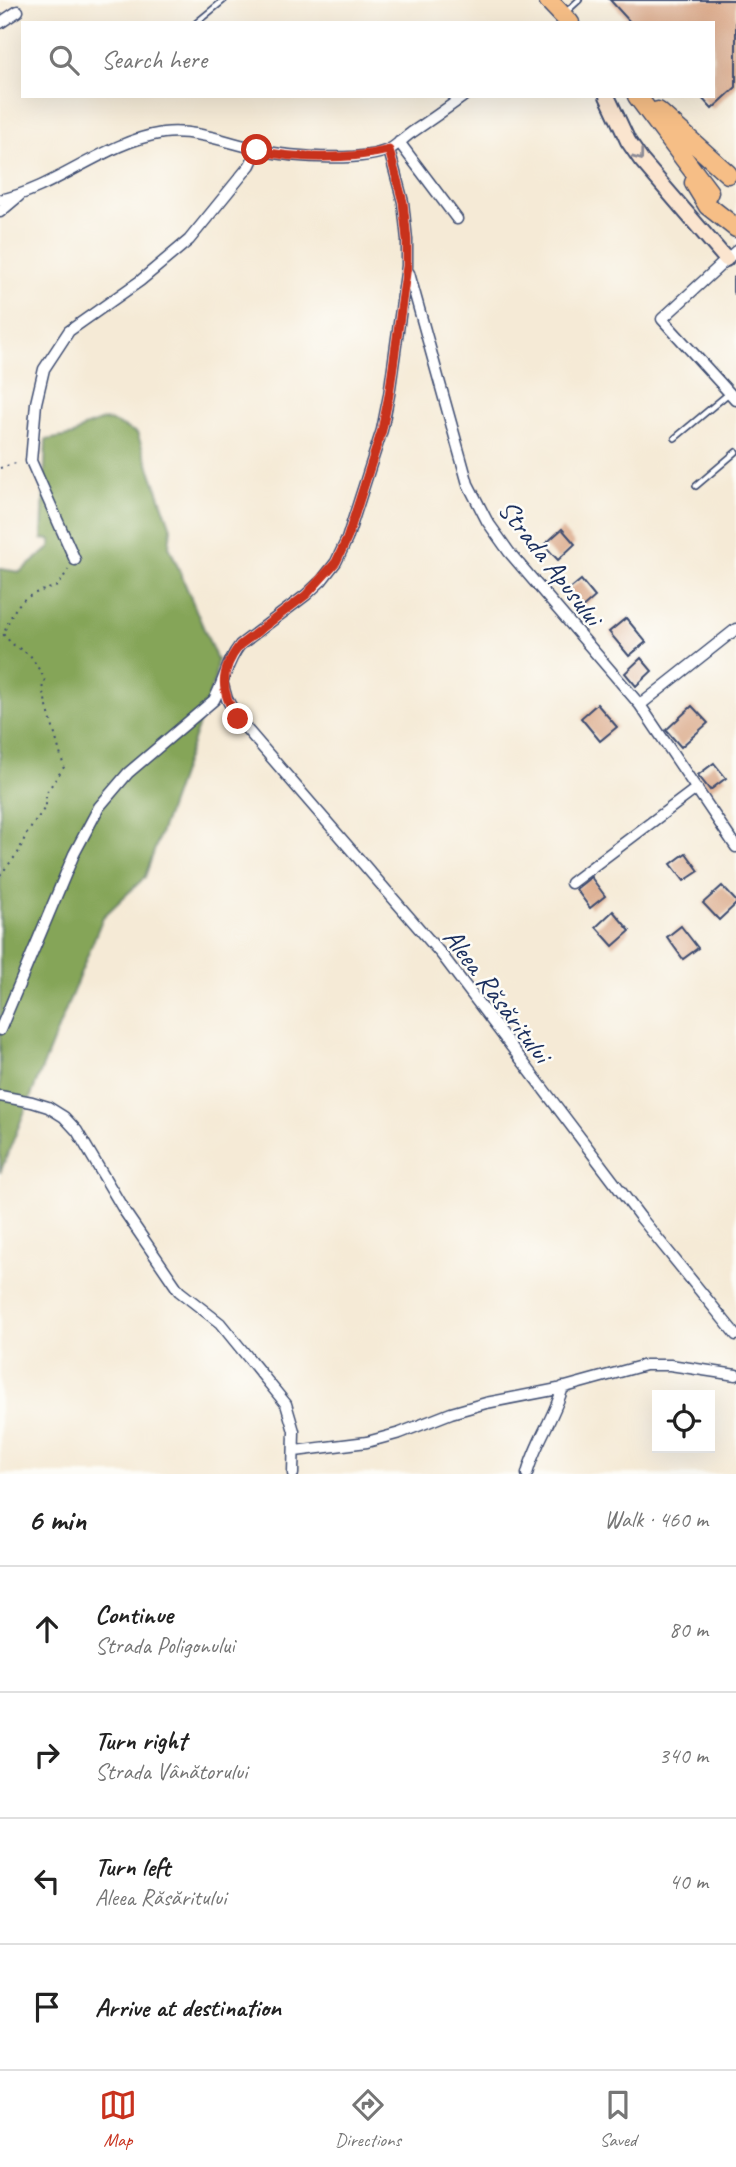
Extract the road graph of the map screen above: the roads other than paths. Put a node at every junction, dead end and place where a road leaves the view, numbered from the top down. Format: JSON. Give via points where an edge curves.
{"nodes":[{"id":1,"x":224,"y":0,"type":"edge"},
{"id":2,"x":548,"y":0,"type":"edge"},
{"id":3,"x":579,"y":0,"type":"edge"},
{"id":4,"x":18,"y":11,"type":"dead end"},
{"id":5,"x":562,"y":20,"type":"edge"},
{"id":6,"x":198,"y":21,"type":"edge"},
{"id":7,"x":0,"y":23,"type":"edge"},
{"id":8,"x":461,"y":98,"type":"edge"},
{"id":9,"x":608,"y":98,"type":"edge"},
{"id":10,"x":638,"y":98,"type":"edge"},
{"id":11,"x":644,"y":98,"type":"edge"},
{"id":12,"x":665,"y":135,"type":"junction"},
{"id":13,"x":399,"y":142,"type":"junction"},
{"id":14,"x":257,"y":150,"type":"junction"},
{"id":15,"x":389,"y":150,"type":"junction"},
{"id":16,"x":734,"y":173,"type":"edge"},
{"id":17,"x":709,"y":192,"type":"junction"},
{"id":18,"x":19,"y":196,"type":"junction"},
{"id":19,"x":0,"y":200,"type":"edge"},
{"id":20,"x":0,"y":212,"type":"edge"},
{"id":21,"x":732,"y":212,"type":"edge"},
{"id":22,"x":457,"y":219,"type":"dead end"},
{"id":23,"x":736,"y":228,"type":"edge"},
{"id":24,"x":731,"y":255,"type":"edge"},
{"id":25,"x":407,"y":266,"type":"junction"},
{"id":26,"x":736,"y":279,"type":"edge"},
{"id":27,"x":736,"y":291,"type":"edge"},
{"id":28,"x":733,"y":397,"type":"edge"},
{"id":29,"x":675,"y":438,"type":"dead end"},
{"id":30,"x":736,"y":452,"type":"edge"},
{"id":31,"x":696,"y":486,"type":"dead end"},
{"id":32,"x":75,"y":560,"type":"road end"},
{"id":33,"x":736,"y":629,"type":"edge"},
{"id":34,"x":223,"y":685,"type":"junction"},
{"id":35,"x":640,"y":705,"type":"junction"},
{"id":36,"x":697,"y":788,"type":"junction"},
{"id":37,"x":736,"y":847,"type":"edge"},
{"id":38,"x":571,"y":883,"type":"dead end"},
{"id":39,"x":0,"y":1030,"type":"edge"},
{"id":40,"x":0,"y":1096,"type":"edge"},
{"id":41,"x":736,"y":1335,"type":"edge"},
{"id":42,"x":736,"y":1375,"type":"edge"},
{"id":43,"x":563,"y":1387,"type":"junction"},
{"id":44,"x":295,"y":1451,"type":"junction"},
{"id":45,"x":293,"y":1474,"type":"edge"},
{"id":46,"x":527,"y":1474,"type":"edge"}],
"edges":[{"from":1,"to":6,"type":"lane"},
{"from":2,"to":5,"type":"highway"},
{"from":3,"to":5,"type":"lane"},
{"from":4,"to":7,"type":"street"},
{"from":8,"to":13,"type":"street"},
{"from":9,"to":24,"type":"street","one_way":true,"via":[[641,160]]},
{"from":10,"to":12,"type":"highway"},
{"from":11,"to":16,"type":"highway","via":[[694,146]]},
{"from":12,"to":17,"type":"highway"},
{"from":12,"to":23,"type":"highway","via":[[708,206]]},
{"from":13,"to":15,"type":"street"},
{"from":13,"to":22,"type":"street"},
{"from":14,"to":15,"type":"street","via":[[345,157]]},
{"from":14,"to":18,"type":"street","via":[[192,134],[144,136]]},
{"from":14,"to":32,"type":"street","via":[[189,240],[69,331],[44,369],[31,460]]},
{"from":15,"to":25,"type":"street","via":[[404,210]]},
{"from":16,"to":17,"type":"highway","via":[[716,178]]},
{"from":17,"to":21,"type":"highway","via":[[712,202]]},
{"from":18,"to":19,"type":"street"},
{"from":18,"to":20,"type":"street"},
{"from":24,"to":28,"type":"street","via":[[662,319]]},
{"from":25,"to":34,"type":"street","via":[[386,414],[347,539],[322,580],[240,645]]},
{"from":25,"to":35,"type":"street","name":"Strada Apusului","via":[[468,484],[487,521]]},
{"from":26,"to":27,"type":"lane"},
{"from":28,"to":29,"type":"lane"},
{"from":30,"to":31,"type":"lane"},
{"from":33,"to":35,"type":"street"},
{"from":34,"to":39,"type":"street","via":[[214,700],[128,773],[99,807],[74,854]]},
{"from":34,"to":41,"type":"street","name":"Aleea Răsăritului","via":[[238,719],[442,955],[633,1208]]},
{"from":35,"to":36,"type":"street","name":"Strada Apusului"},
{"from":36,"to":37,"type":"street","name":"Strada Apusului"},
{"from":36,"to":38,"type":"street"},
{"from":40,"to":44,"type":"street","via":[[48,1107],[77,1131],[179,1291],[220,1323],[286,1404]]},
{"from":42,"to":43,"type":"street","via":[[645,1365]]},
{"from":43,"to":44,"type":"street","via":[[486,1403],[367,1442]]},
{"from":43,"to":46,"type":"street"},
{"from":44,"to":45,"type":"street"}]}
